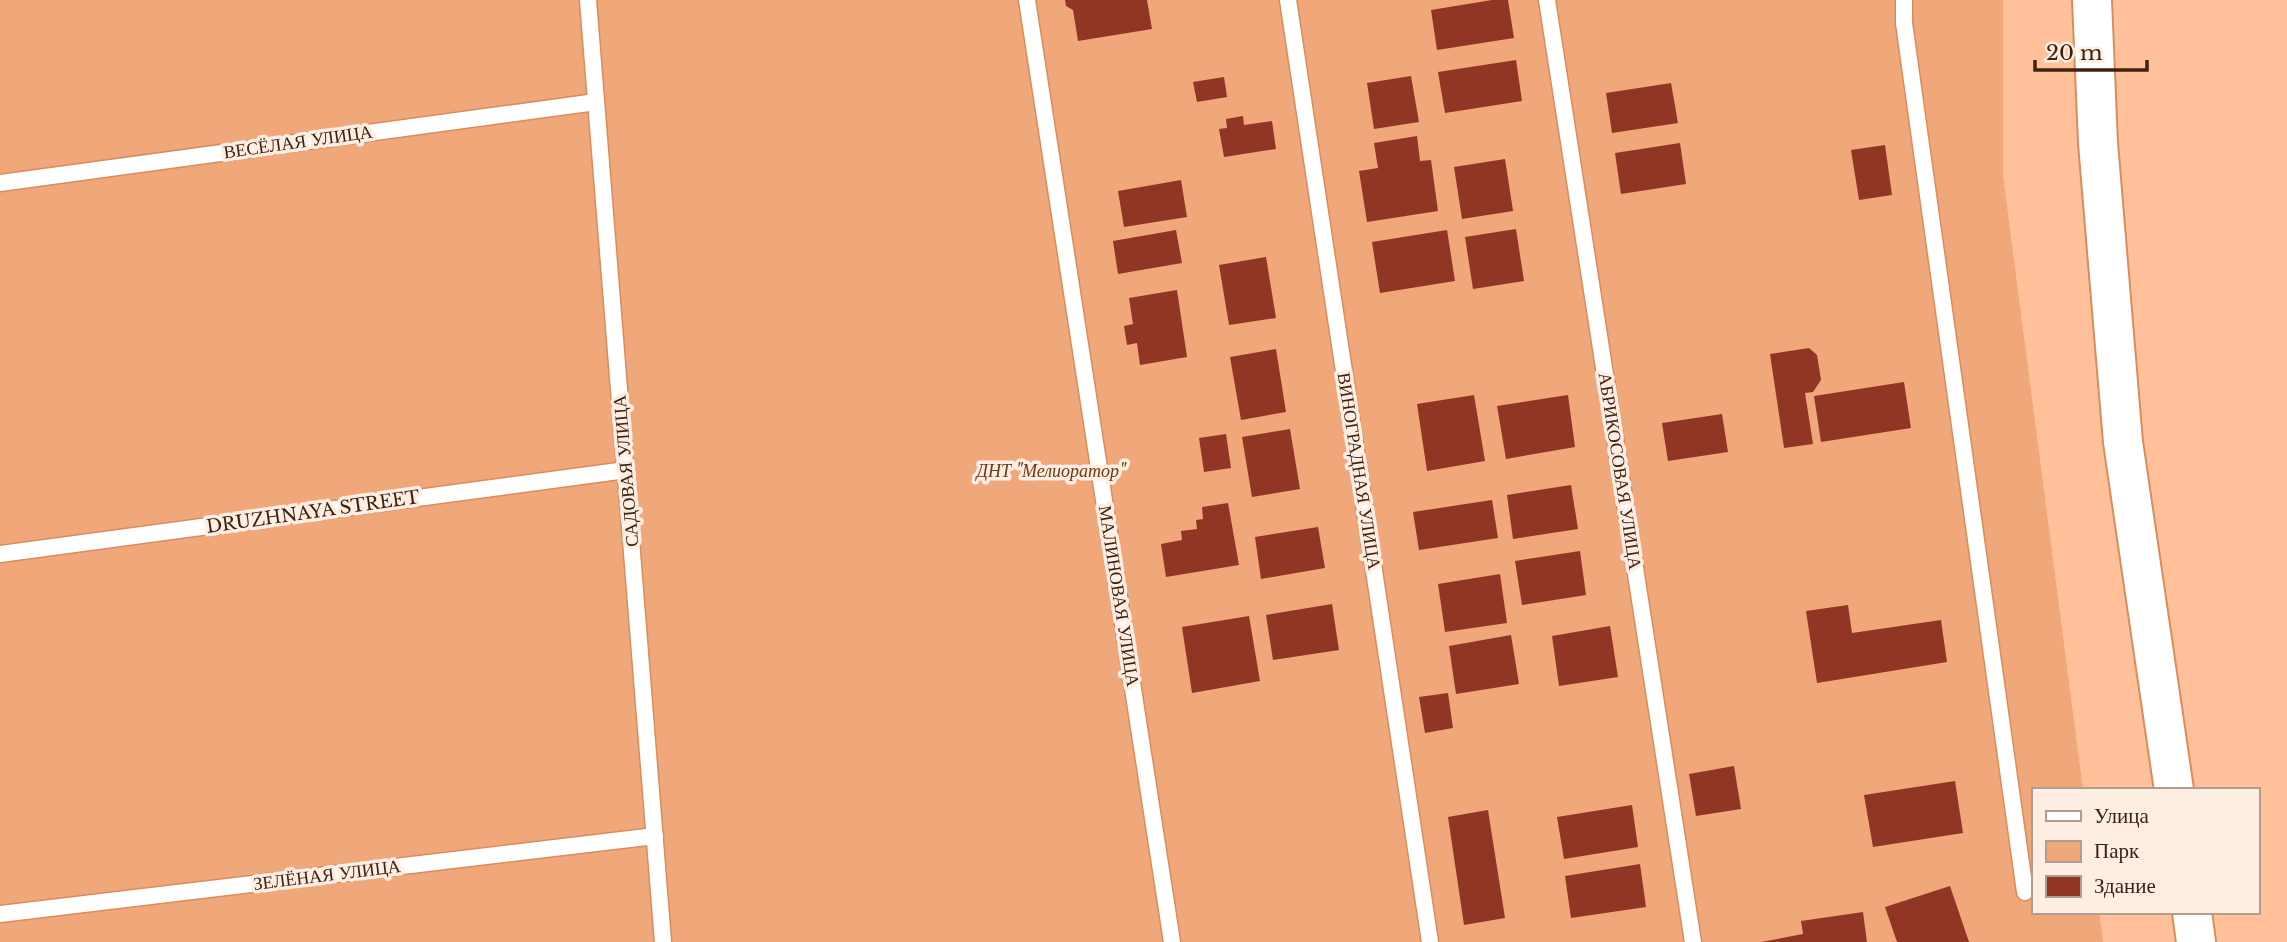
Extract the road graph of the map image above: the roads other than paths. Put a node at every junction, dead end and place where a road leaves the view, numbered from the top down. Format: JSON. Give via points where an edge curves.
{"nodes":[{"id":1,"x":588,"y":0,"type":"edge"},
{"id":2,"x":1027,"y":0,"type":"edge"},
{"id":3,"x":1288,"y":0,"type":"edge"},
{"id":4,"x":1547,"y":0,"type":"edge"},
{"id":5,"x":1904,"y":0,"type":"edge"},
{"id":6,"x":2092,"y":0,"type":"edge"},
{"id":7,"x":596,"y":102,"type":"junction"},
{"id":8,"x":0,"y":183,"type":"edge"},
{"id":9,"x":626,"y":470,"type":"junction"},
{"id":10,"x":0,"y":554,"type":"edge"},
{"id":11,"x":2174,"y":788,"type":"edge"},
{"id":12,"x":655,"y":836,"type":"junction"},
{"id":13,"x":2025,"y":892,"type":"dead end"},
{"id":14,"x":0,"y":914,"type":"edge"},
{"id":15,"x":2192,"y":914,"type":"edge"},
{"id":16,"x":663,"y":942,"type":"edge"},
{"id":17,"x":1172,"y":942,"type":"edge"},
{"id":18,"x":1430,"y":942,"type":"edge"},
{"id":19,"x":1693,"y":942,"type":"edge"},
{"id":20,"x":2196,"y":942,"type":"edge"}],
"edges":[{"from":1,"to":7,"type":"lane","name":"САДОВАЯ УЛИЦА"},
{"from":2,"to":17,"type":"lane","name":"МАЛИНОВАЯ УЛИЦА"},
{"from":3,"to":18,"type":"lane","name":"ВИНОГРАДНАЯ УЛИЦА"},
{"from":4,"to":19,"type":"lane","name":"АБРИКОСОВАЯ УЛИЦА"},
{"from":5,"to":13,"type":"lane"},
{"from":6,"to":11,"type":"main road","via":[[2098,144],[2123,442]]},
{"from":7,"to":8,"type":"lane","name":"ВЕСЁЛАЯ УЛИЦА"},
{"from":7,"to":9,"type":"lane","name":"САДОВАЯ УЛИЦА"},
{"from":9,"to":10,"type":"lane","name":"DRUZHNAYA STREET"},
{"from":9,"to":12,"type":"lane","name":"САДОВАЯ УЛИЦА"},
{"from":12,"to":14,"type":"lane","name":"ЗЕЛЁНАЯ УЛИЦА"},
{"from":12,"to":16,"type":"lane","name":"САДОВАЯ УЛИЦА"},
{"from":15,"to":20,"type":"main road"}]}
